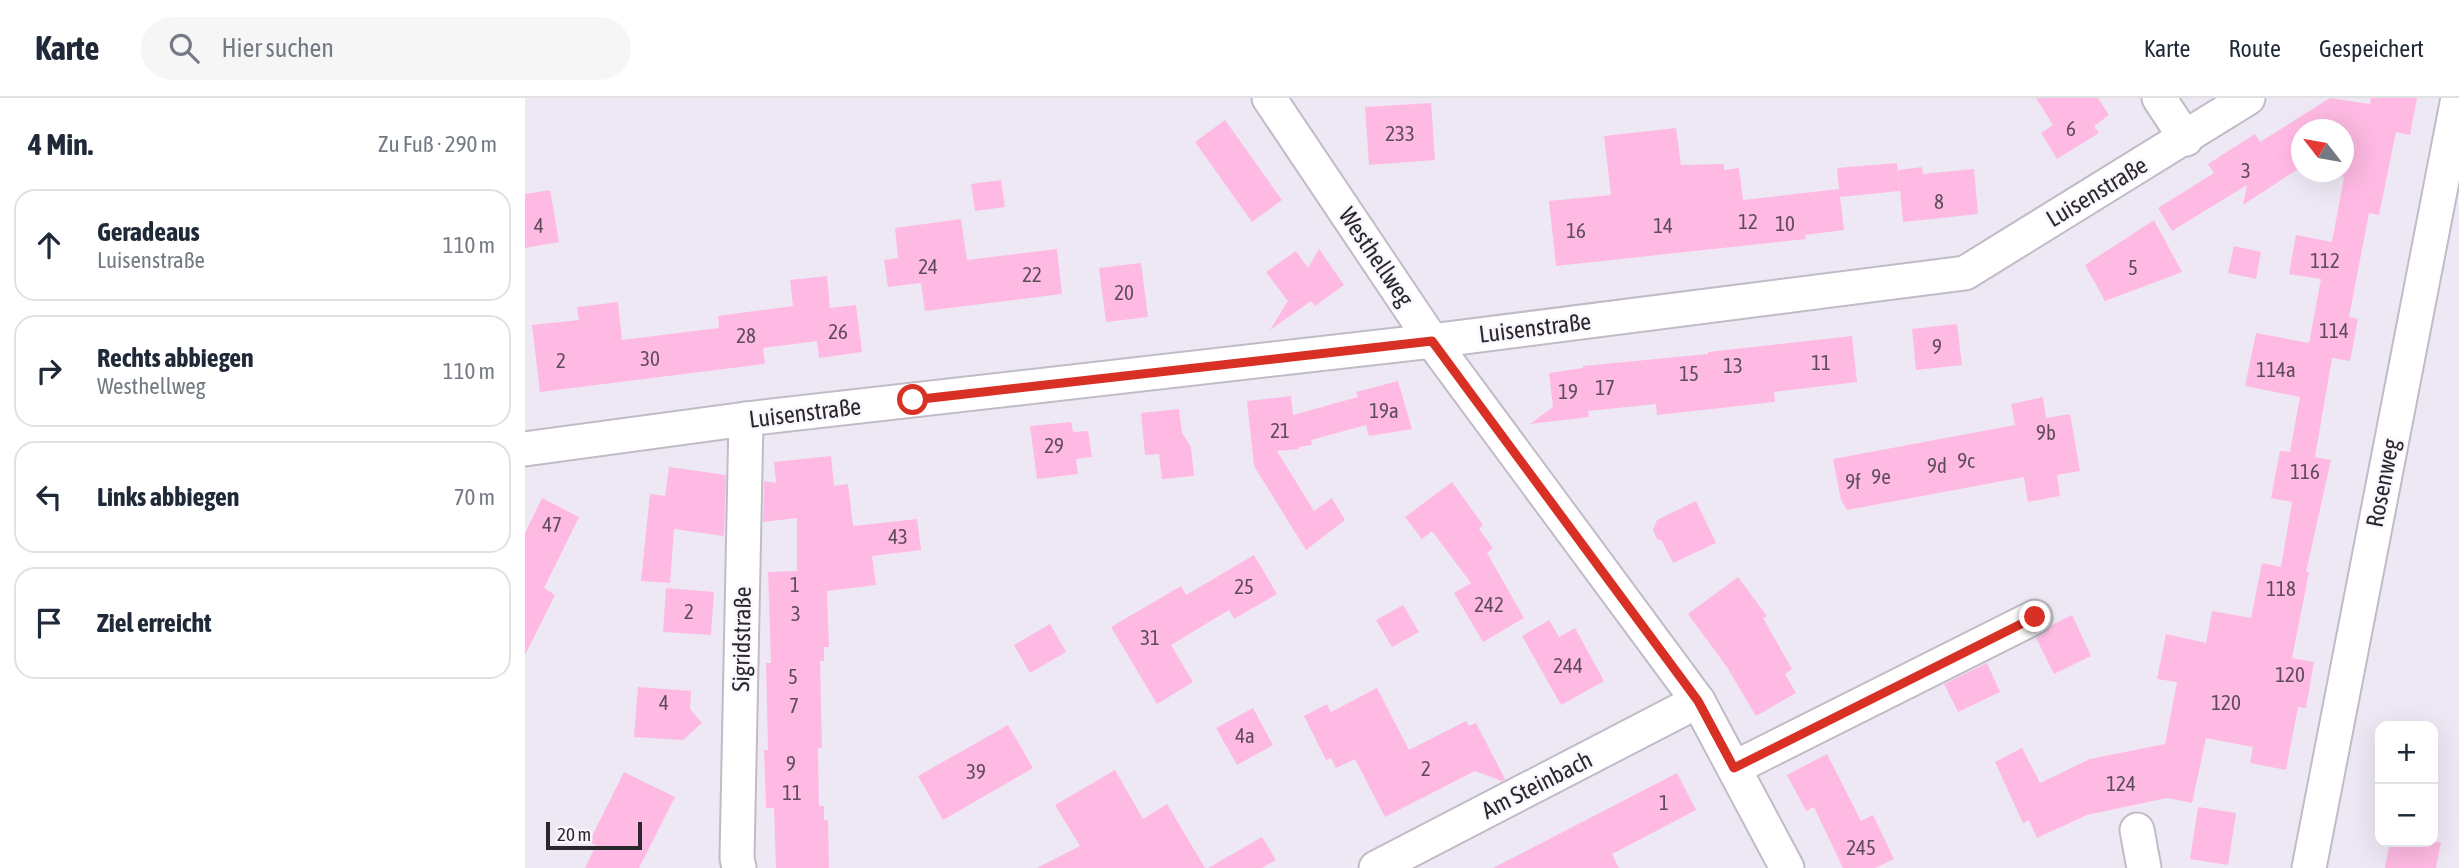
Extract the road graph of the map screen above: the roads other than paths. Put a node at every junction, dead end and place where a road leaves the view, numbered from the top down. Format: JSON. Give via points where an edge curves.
{"nodes":[{"id":1,"x":1269,"y":98,"type":"edge"},
{"id":2,"x":2159,"y":98,"type":"edge"},
{"id":3,"x":2248,"y":98,"type":"edge"},
{"id":4,"x":2458,"y":98,"type":"edge"},
{"id":5,"x":2186,"y":138,"type":"junction"},
{"id":6,"x":1432,"y":341,"type":"junction"},
{"id":7,"x":747,"y":419,"type":"junction"},
{"id":8,"x":525,"y":449,"type":"edge"},
{"id":9,"x":2035,"y":617,"type":"dead end"},
{"id":10,"x":1698,"y":701,"type":"junction"},
{"id":11,"x":1734,"y":768,"type":"junction"},
{"id":12,"x":2137,"y":830,"type":"dead end"},
{"id":13,"x":735,"y":865,"type":"edge"},
{"id":14,"x":1376,"y":868,"type":"edge"},
{"id":15,"x":1787,"y":868,"type":"edge"},
{"id":16,"x":2144,"y":868,"type":"edge"},
{"id":17,"x":2309,"y":868,"type":"edge"}],
"edges":[{"from":1,"to":6,"type":"street","name":"Westhellweg"},
{"from":2,"to":5,"type":"street"},
{"from":3,"to":5,"type":"street","name":"Luisenstraße"},
{"from":4,"to":17,"type":"street","name":"Rosenweg"},
{"from":5,"to":6,"type":"street","name":"Luisenstraße","via":[[1965,273]]},
{"from":6,"to":7,"type":"street","name":"Luisenstraße"},
{"from":6,"to":10,"type":"street","name":"Westhellweg"},
{"from":7,"to":8,"type":"street","name":"Luisenstraße"},
{"from":7,"to":13,"type":"street","name":"Sigridstraße"},
{"from":9,"to":11,"type":"street"},
{"from":10,"to":11,"type":"street","name":"Westhellweg"},
{"from":10,"to":14,"type":"street","name":"Am Steinbach"},
{"from":11,"to":15,"type":"street","name":"Westhellweg"},
{"from":12,"to":16,"type":"street"}]}
